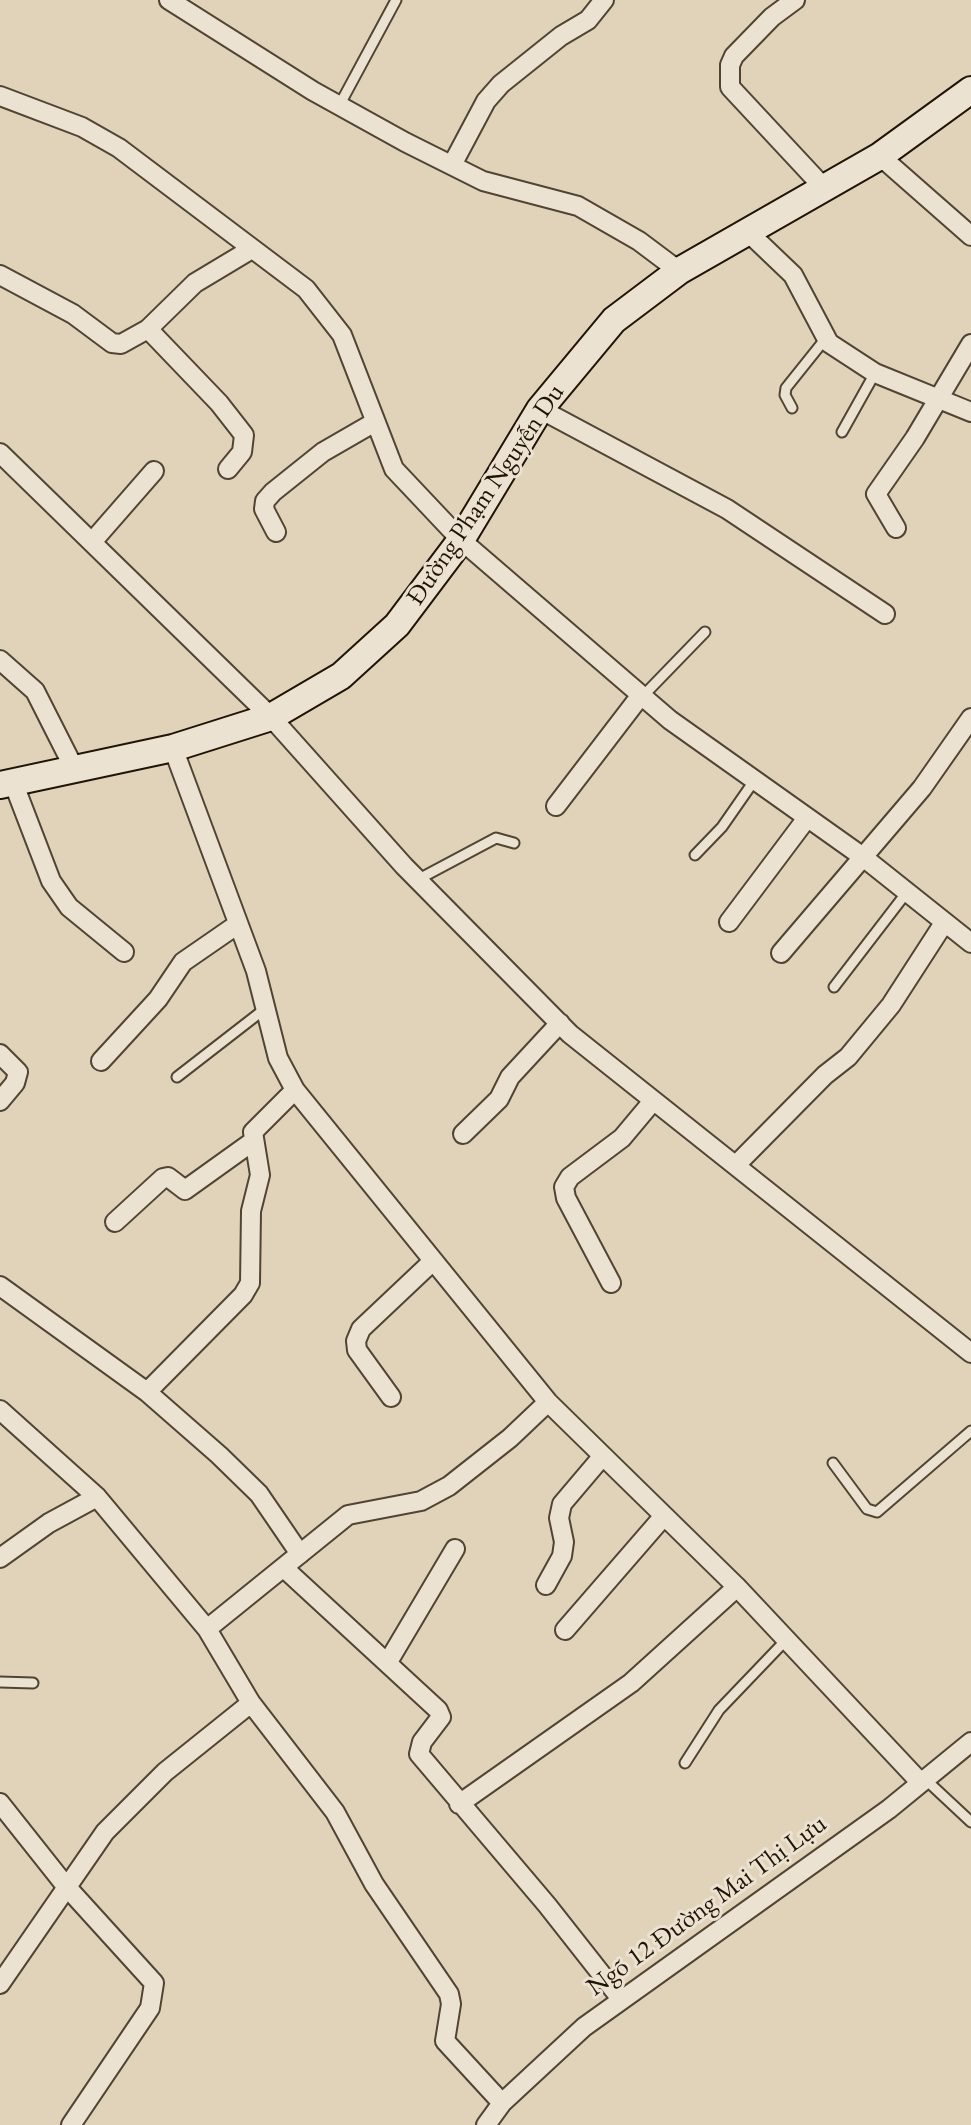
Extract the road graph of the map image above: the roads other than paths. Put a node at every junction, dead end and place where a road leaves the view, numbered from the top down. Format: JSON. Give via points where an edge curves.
{"nodes":[{"id":1,"x":169,"y":0,"type":"edge"},
{"id":2,"x":396,"y":0,"type":"edge"},
{"id":3,"x":604,"y":0,"type":"edge"},
{"id":4,"x":795,"y":0,"type":"edge"},
{"id":5,"x":971,"y":90,"type":"edge"},
{"id":6,"x":0,"y":96,"type":"edge"},
{"id":7,"x":339,"y":106,"type":"junction"},
{"id":8,"x":880,"y":156,"type":"junction"},
{"id":9,"x":452,"y":165,"type":"junction"},
{"id":10,"x":825,"y":189,"type":"junction"},
{"id":11,"x":749,"y":233,"type":"junction"},
{"id":12,"x":971,"y":236,"type":"edge"},
{"id":13,"x":250,"y":250,"type":"junction"},
{"id":14,"x":679,"y":271,"type":"junction"},
{"id":15,"x":0,"y":275,"type":"edge"},
{"id":16,"x":148,"y":329,"type":"junction"},
{"id":17,"x":826,"y":338,"type":"junction"},
{"id":18,"x":971,"y":344,"type":"edge"},
{"id":19,"x":875,"y":373,"type":"junction"},
{"id":20,"x":937,"y":398,"type":"junction"},
{"id":21,"x":792,"y":408,"type":"dead end"},
{"id":22,"x":540,"y":409,"type":"junction"},
{"id":23,"x":971,"y":412,"type":"edge"},
{"id":24,"x":375,"y":422,"type":"junction"},
{"id":25,"x":842,"y":432,"type":"dead end"},
{"id":26,"x":0,"y":453,"type":"edge"},
{"id":27,"x":228,"y":469,"type":"dead end"},
{"id":28,"x":154,"y":471,"type":"dead end"},
{"id":29,"x":896,"y":528,"type":"dead end"},
{"id":30,"x":276,"y":532,"type":"dead end"},
{"id":31,"x":461,"y":540,"type":"junction"},
{"id":32,"x":92,"y":542,"type":"junction"},
{"id":33,"x":885,"y":614,"type":"dead end"},
{"id":34,"x":705,"y":632,"type":"dead end"},
{"id":35,"x":0,"y":660,"type":"edge"},
{"id":36,"x":642,"y":696,"type":"junction"},
{"id":37,"x":271,"y":717,"type":"junction"},
{"id":38,"x":971,"y":718,"type":"edge"},
{"id":39,"x":173,"y":748,"type":"junction"},
{"id":40,"x":74,"y":768,"type":"junction"},
{"id":41,"x":754,"y":781,"type":"junction"},
{"id":42,"x":6,"y":784,"type":"edge"},
{"id":43,"x":556,"y":806,"type":"dead end"},
{"id":44,"x":807,"y":818,"type":"junction"},
{"id":45,"x":514,"y":843,"type":"dead end"},
{"id":46,"x":695,"y":855,"type":"dead end"},
{"id":47,"x":863,"y":857,"type":"junction"},
{"id":48,"x":417,"y":880,"type":"junction"},
{"id":49,"x":907,"y":892,"type":"junction"},
{"id":50,"x":729,"y":922,"type":"dead end"},
{"id":51,"x":944,"y":923,"type":"junction"},
{"id":52,"x":238,"y":924,"type":"junction"},
{"id":53,"x":971,"y":943,"type":"edge"},
{"id":54,"x":124,"y":952,"type":"dead end"},
{"id":55,"x":781,"y":953,"type":"dead end"},
{"id":56,"x":834,"y":987,"type":"dead end"},
{"id":57,"x":266,"y":1008,"type":"junction"},
{"id":58,"x":560,"y":1023,"type":"junction"},
{"id":59,"x":0,"y":1054,"type":"edge"},
{"id":60,"x":101,"y":1061,"type":"dead end"},
{"id":61,"x":177,"y":1077,"type":"dead end"},
{"id":62,"x":295,"y":1090,"type":"junction"},
{"id":63,"x":0,"y":1101,"type":"edge"},
{"id":64,"x":653,"y":1101,"type":"junction"},
{"id":65,"x":463,"y":1134,"type":"dead end"},
{"id":66,"x":252,"y":1142,"type":"junction"},
{"id":67,"x":736,"y":1165,"type":"junction"},
{"id":68,"x":115,"y":1222,"type":"dead end"},
{"id":69,"x":433,"y":1261,"type":"junction"},
{"id":70,"x":611,"y":1283,"type":"dead end"},
{"id":71,"x":0,"y":1286,"type":"edge"},
{"id":72,"x":971,"y":1353,"type":"edge"},
{"id":73,"x":147,"y":1392,"type":"junction"},
{"id":74,"x":391,"y":1397,"type":"dead end"},
{"id":75,"x":548,"y":1402,"type":"junction"},
{"id":76,"x":0,"y":1410,"type":"edge"},
{"id":77,"x":971,"y":1431,"type":"edge"},
{"id":78,"x":601,"y":1458,"type":"junction"},
{"id":79,"x":833,"y":1463,"type":"dead end"},
{"id":80,"x":97,"y":1497,"type":"junction"},
{"id":81,"x":663,"y":1517,"type":"junction"},
{"id":82,"x":455,"y":1549,"type":"dead end"},
{"id":83,"x":300,"y":1554,"type":"junction"},
{"id":84,"x":0,"y":1558,"type":"edge"},
{"id":85,"x":285,"y":1569,"type":"junction"},
{"id":86,"x":546,"y":1585,"type":"dead end"},
{"id":87,"x":737,"y":1587,"type":"junction"},
{"id":88,"x":207,"y":1629,"type":"junction"},
{"id":89,"x":565,"y":1630,"type":"dead end"},
{"id":90,"x":786,"y":1640,"type":"junction"},
{"id":91,"x":388,"y":1662,"type":"junction"},
{"id":92,"x":0,"y":1682,"type":"edge"},
{"id":93,"x":33,"y":1683,"type":"dead end"},
{"id":94,"x":251,"y":1703,"type":"junction"},
{"id":95,"x":971,"y":1742,"type":"edge"},
{"id":96,"x":685,"y":1763,"type":"dead end"},
{"id":97,"x":923,"y":1781,"type":"junction"},
{"id":98,"x":0,"y":1803,"type":"edge"},
{"id":99,"x":459,"y":1804,"type":"junction"},
{"id":100,"x":971,"y":1822,"type":"edge"},
{"id":101,"x":65,"y":1885,"type":"junction"},
{"id":102,"x":0,"y":1984,"type":"edge"},
{"id":103,"x":621,"y":1999,"type":"junction"},
{"id":104,"x":502,"y":2103,"type":"junction"},
{"id":105,"x":71,"y":2125,"type":"edge"},
{"id":106,"x":486,"y":2125,"type":"edge"}],
"edges":[{"from":1,"to":7,"type":"street"},
{"from":2,"to":7,"type":"lane"},
{"from":3,"to":9,"type":"street","via":[[588,20],[501,84],[486,101]]},
{"from":4,"to":10,"type":"street","via":[[734,56],[730,87]]},
{"from":5,"to":8,"type":"main road","name":"Đường Phạm Nguyễn Du"},
{"from":6,"to":13,"type":"street","via":[[82,127],[119,148]]},
{"from":7,"to":9,"type":"street"},
{"from":8,"to":10,"type":"main road","name":"Đường Phạm Nguyễn Du"},
{"from":8,"to":12,"type":"street"},
{"from":9,"to":14,"type":"street","via":[[483,181],[578,206]]},
{"from":10,"to":11,"type":"main road","name":"Đường Phạm Nguyễn Du"},
{"from":11,"to":14,"type":"main road","name":"Đường Phạm Nguyễn Du"},
{"from":11,"to":17,"type":"street","via":[[793,275]]},
{"from":13,"to":16,"type":"street","via":[[195,283]]},
{"from":13,"to":24,"type":"street","via":[[286,272],[323,306],[342,335]]},
{"from":14,"to":22,"type":"main road","name":"Đường Phạm Nguyễn Du","via":[[614,320]]},
{"from":15,"to":16,"type":"street","via":[[73,314],[112,343],[127,343]]},
{"from":16,"to":27,"type":"street","via":[[244,435],[242,452]]},
{"from":17,"to":19,"type":"street"},
{"from":17,"to":21,"type":"lane","via":[[786,388]]},
{"from":18,"to":20,"type":"street"},
{"from":19,"to":20,"type":"street"},
{"from":19,"to":25,"type":"lane"},
{"from":20,"to":23,"type":"street"},
{"from":20,"to":29,"type":"street","via":[[876,494]]},
{"from":22,"to":31,"type":"main road","name":"Đường Phạm Nguyễn Du"},
{"from":22,"to":33,"type":"street","via":[[727,509]]},
{"from":24,"to":30,"type":"street","via":[[323,452],[273,492],[264,509]]},
{"from":24,"to":31,"type":"street","via":[[404,482]]},
{"from":26,"to":32,"type":"street"},
{"from":28,"to":32,"type":"street"},
{"from":31,"to":36,"type":"street"},
{"from":31,"to":37,"type":"main road","name":"Đường Phạm Nguyễn Du","via":[[397,625],[341,676]]},
{"from":32,"to":37,"type":"street"},
{"from":34,"to":36,"type":"lane"},
{"from":35,"to":40,"type":"street","via":[[35,691]]},
{"from":36,"to":41,"type":"street"},
{"from":36,"to":43,"type":"street"},
{"from":37,"to":39,"type":"main road","name":"Đường Phạm Nguyễn Du"},
{"from":37,"to":48,"type":"street"},
{"from":38,"to":47,"type":"street","via":[[922,788]]},
{"from":39,"to":40,"type":"main road","name":"Đường Phạm Nguyễn Du"},
{"from":39,"to":52,"type":"street"},
{"from":40,"to":42,"type":"main road","name":"Đường Phạm Nguyễn Du"},
{"from":41,"to":44,"type":"street"},
{"from":41,"to":46,"type":"lane"},
{"from":42,"to":54,"type":"street","via":[[51,881],[69,907]]},
{"from":44,"to":47,"type":"street"},
{"from":44,"to":50,"type":"street"},
{"from":45,"to":48,"type":"lane","via":[[496,838]]},
{"from":47,"to":49,"type":"street"},
{"from":47,"to":55,"type":"street"},
{"from":48,"to":58,"type":"street"},
{"from":49,"to":51,"type":"street"},
{"from":49,"to":56,"type":"lane"},
{"from":51,"to":53,"type":"street"},
{"from":51,"to":67,"type":"street","via":[[891,1005],[848,1057]]},
{"from":52,"to":57,"type":"street"},
{"from":52,"to":60,"type":"street","via":[[183,962],[158,999]]},
{"from":57,"to":61,"type":"lane"},
{"from":57,"to":62,"type":"street","via":[[278,1058]]},
{"from":58,"to":64,"type":"street"},
{"from":58,"to":65,"type":"street","via":[[516,1069],[499,1099]]},
{"from":59,"to":63,"type":"street","via":[[18,1077]]},
{"from":62,"to":66,"type":"street","via":[[259,1123]]},
{"from":62,"to":69,"type":"street"},
{"from":64,"to":67,"type":"street"},
{"from":64,"to":70,"type":"street","via":[[622,1138],[564,1187]]},
{"from":66,"to":68,"type":"street","via":[[185,1190],[163,1178]]},
{"from":66,"to":73,"type":"street","via":[[260,1175],[251,1211],[250,1283]]},
{"from":67,"to":72,"type":"street"},
{"from":69,"to":74,"type":"street","via":[[361,1329],[356,1341]]},
{"from":69,"to":75,"type":"street"},
{"from":71,"to":73,"type":"street"},
{"from":73,"to":83,"type":"street","via":[[259,1494]]},
{"from":75,"to":78,"type":"street"},
{"from":75,"to":83,"type":"street","via":[[449,1486],[421,1501],[348,1515]]},
{"from":76,"to":80,"type":"street"},
{"from":77,"to":79,"type":"lane","via":[[877,1512],[867,1509]]},
{"from":78,"to":81,"type":"street"},
{"from":78,"to":86,"type":"street","via":[[562,1504],[562,1556]]},
{"from":80,"to":84,"type":"street","via":[[29,1535]]},
{"from":80,"to":88,"type":"street"},
{"from":81,"to":87,"type":"street"},
{"from":81,"to":89,"type":"street"},
{"from":82,"to":91,"type":"street"},
{"from":83,"to":85,"type":"street"},
{"from":85,"to":88,"type":"street"},
{"from":85,"to":91,"type":"street"},
{"from":87,"to":90,"type":"street"},
{"from":87,"to":99,"type":"street","via":[[631,1683]]},
{"from":88,"to":94,"type":"street"},
{"from":90,"to":96,"type":"lane","via":[[719,1710]]},
{"from":90,"to":97,"type":"street"},
{"from":91,"to":99,"type":"street","via":[[440,1713],[419,1754]]},
{"from":92,"to":93,"type":"lane"},
{"from":94,"to":101,"type":"street","via":[[131,1805]]},
{"from":94,"to":104,"type":"street","via":[[328,1803],[374,1884],[449,1994],[445,2041]]},
{"from":95,"to":97,"type":"street","name":"Ngõ 12 Đường Mai Thị Lựu"},
{"from":97,"to":100,"type":"lane"},
{"from":97,"to":103,"type":"street","name":"Ngõ 12 Đường Mai Thị Lựu"},
{"from":98,"to":101,"type":"street"},
{"from":99,"to":103,"type":"street"},
{"from":101,"to":102,"type":"street"},
{"from":101,"to":105,"type":"street","via":[[148,1972],[154,1992],[150,2008]]},
{"from":103,"to":104,"type":"street","name":"Ngõ 12 Đường Mai Thị Lựu"},
{"from":104,"to":106,"type":"street","name":"Ngõ 12 Đường Mai Thị Lựu"}]}
